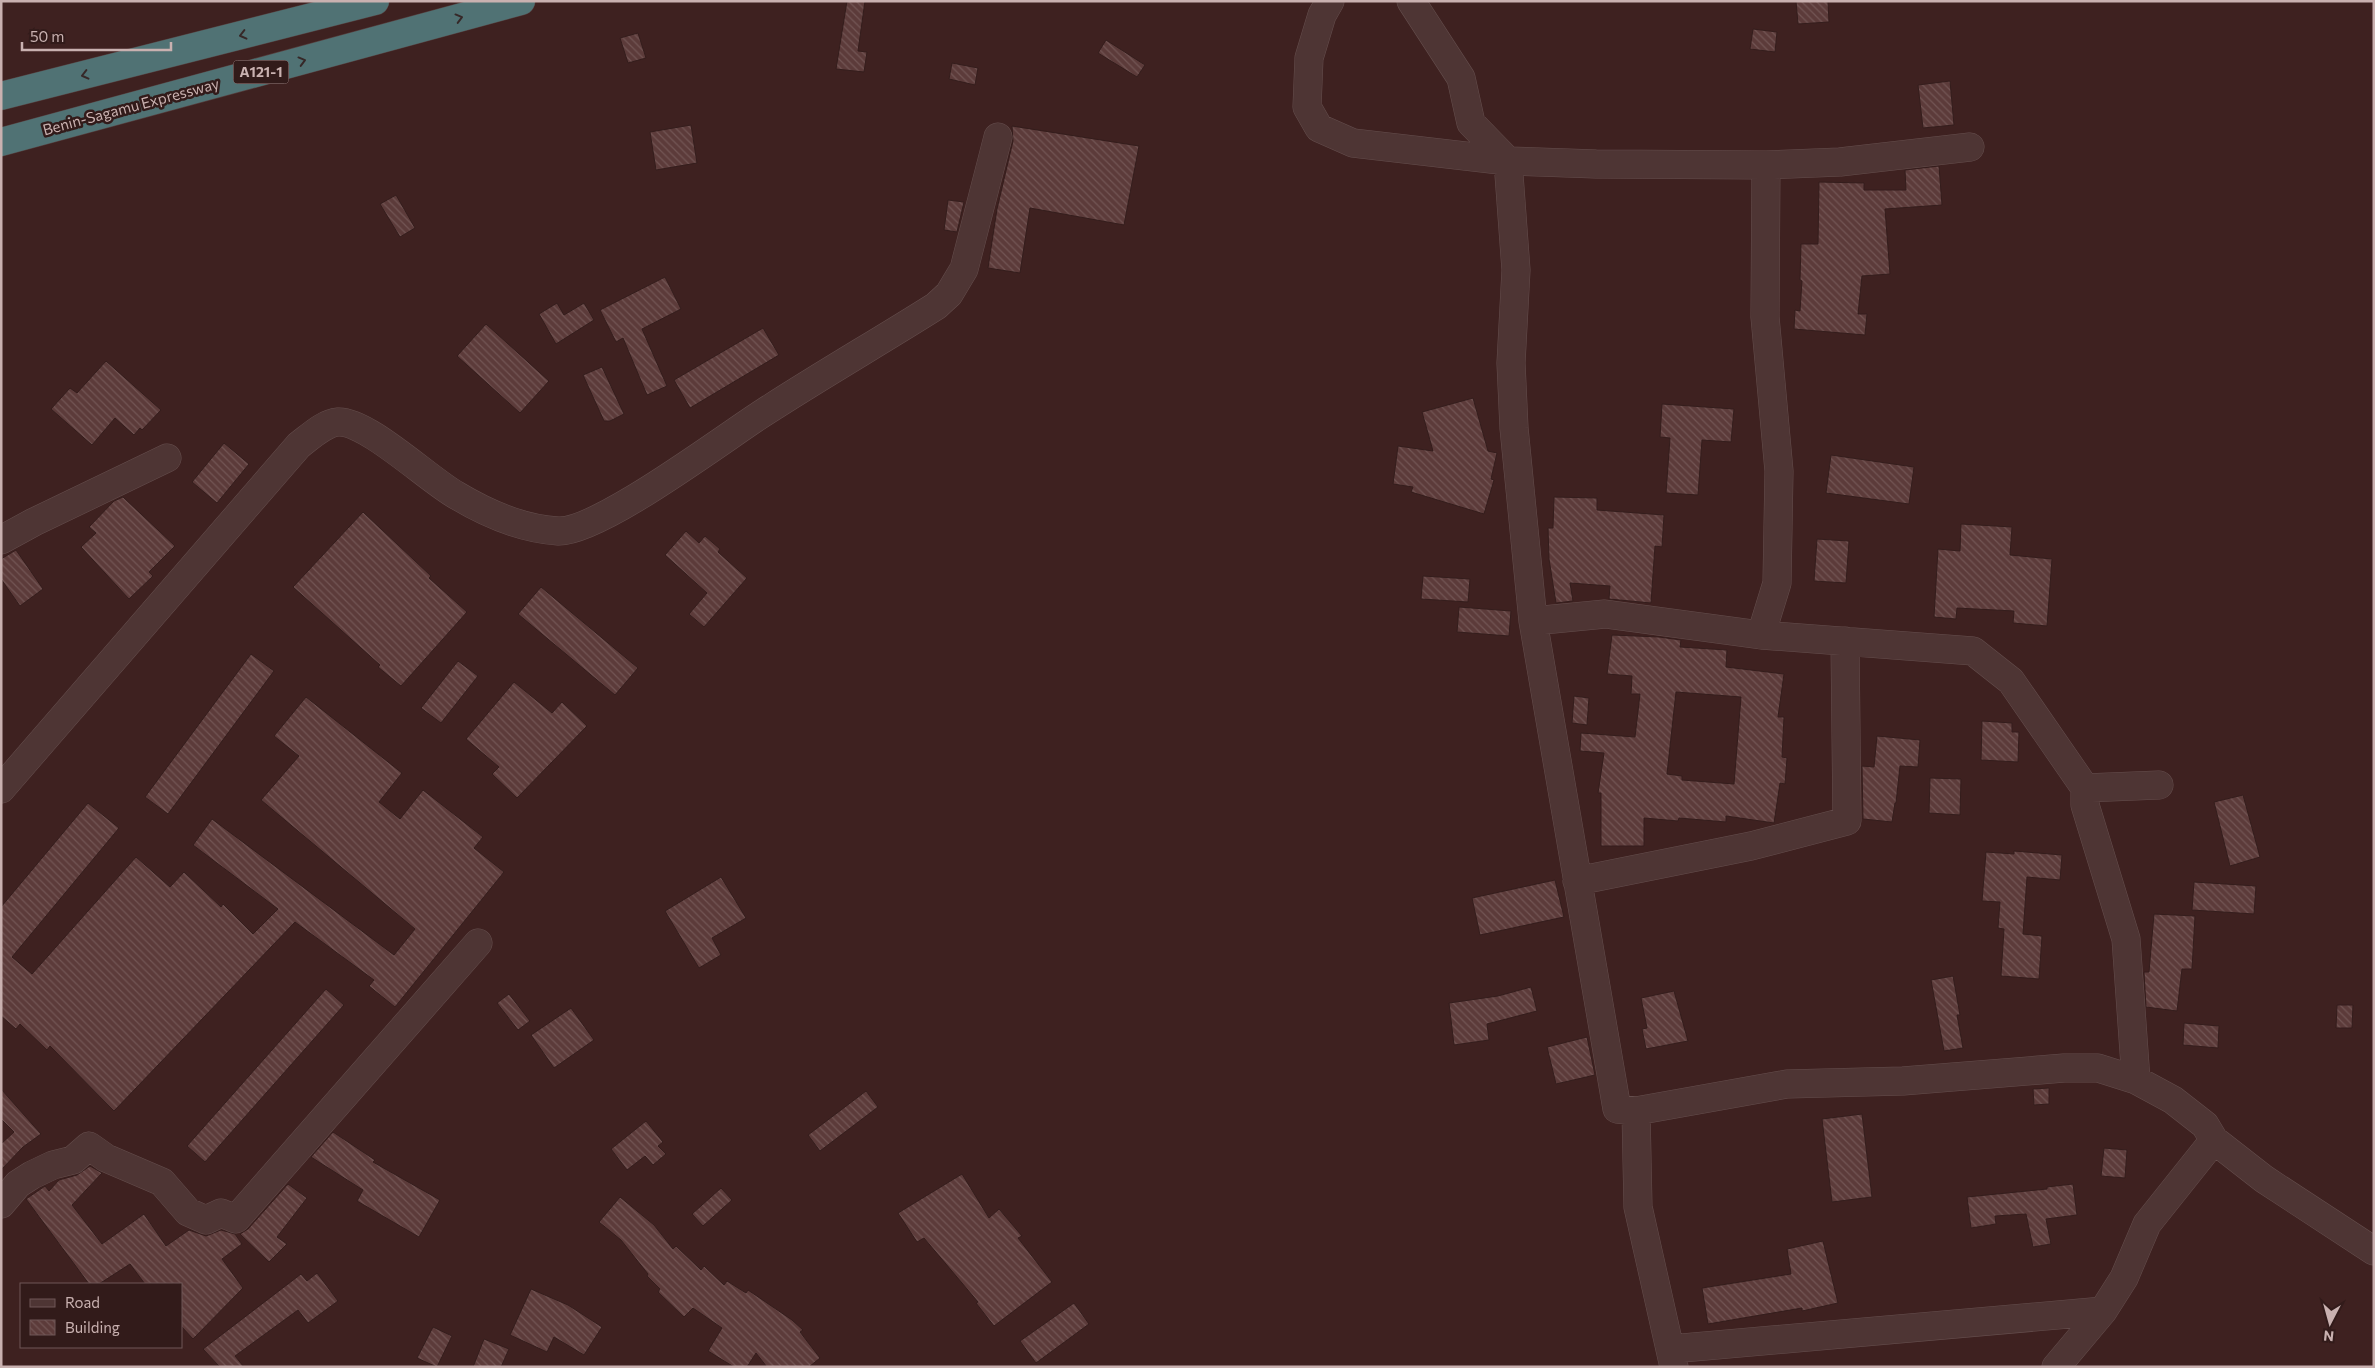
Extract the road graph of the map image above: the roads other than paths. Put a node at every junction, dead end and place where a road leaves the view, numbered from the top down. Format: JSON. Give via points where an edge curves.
{"nodes":[{"id":1,"x":375,"y":1,"type":"edge"},
{"id":2,"x":521,"y":1,"type":"edge"},
{"id":3,"x":1330,"y":1,"type":"edge"},
{"id":4,"x":1411,"y":1,"type":"edge"},
{"id":5,"x":1,"y":96,"type":"edge"},
{"id":6,"x":998,"y":137,"type":"dead end"},
{"id":7,"x":1,"y":142,"type":"edge"},
{"id":8,"x":1970,"y":147,"type":"dead end"},
{"id":9,"x":1508,"y":161,"type":"junction"},
{"id":10,"x":1766,"y":165,"type":"junction"},
{"id":11,"x":167,"y":458,"type":"dead end"},
{"id":12,"x":1,"y":540,"type":"edge"},
{"id":13,"x":1533,"y":621,"type":"junction"},
{"id":14,"x":1761,"y":635,"type":"junction"},
{"id":15,"x":1845,"y":641,"type":"junction"},
{"id":16,"x":2159,"y":785,"type":"dead end"},
{"id":17,"x":2085,"y":788,"type":"junction"},
{"id":18,"x":1,"y":789,"type":"edge"},
{"id":19,"x":1577,"y":881,"type":"junction"},
{"id":20,"x":478,"y":943,"type":"dead end"},
{"id":21,"x":2136,"y":1080,"type":"junction"},
{"id":22,"x":1636,"y":1111,"type":"junction"},
{"id":23,"x":2214,"y":1140,"type":"junction"},
{"id":24,"x":1,"y":1204,"type":"edge"},
{"id":25,"x":2374,"y":1251,"type":"edge"},
{"id":26,"x":2103,"y":1311,"type":"junction"},
{"id":27,"x":1672,"y":1358,"type":"edge"},
{"id":28,"x":2056,"y":1367,"type":"edge"}],
"edges":[{"from":1,"to":5,"type":"highway","number":"A121-1","one_way":true},
{"from":7,"to":2,"type":"highway","name":"Benin-Sagamu Expressway","number":"A121-1","one_way":true},
{"from":3,"to":9,"type":"street","via":[[1322,15],[1309,58],[1307,106],[1319,128],[1353,143]]},
{"from":4,"to":9,"type":"street","via":[[1461,78],[1472,123]]},
{"from":6,"to":18,"type":"street","via":[[964,269],[949,294],[936,306],[764,412],[629,502],[581,526],[561,531],[542,530],[500,517],[455,495],[364,430],[338,422],[320,429],[293,452]]},
{"from":8,"to":10,"type":"street","via":[[1840,162]]},
{"from":9,"to":10,"type":"street"},
{"from":9,"to":13,"type":"street","via":[[1516,270],[1511,363],[1514,428]]},
{"from":10,"to":14,"type":"street","via":[[1765,318],[1780,470],[1777,583]]},
{"from":11,"to":12,"type":"street"},
{"from":13,"to":14,"type":"street","via":[[1605,614]]},
{"from":13,"to":19,"type":"street"},
{"from":14,"to":15,"type":"street"},
{"from":15,"to":17,"type":"street","via":[[1973,651],[2011,681]]},
{"from":15,"to":19,"type":"street","via":[[1847,821],[1751,846]]},
{"from":16,"to":17,"type":"street"},
{"from":17,"to":21,"type":"street","via":[[2085,805],[2126,940]]},
{"from":19,"to":22,"type":"street","via":[[1617,1109]]},
{"from":20,"to":24,"type":"street","via":[[236,1219],[221,1213],[206,1220],[188,1212],[162,1182],[106,1158],[90,1146],[73,1160],[32,1174],[18,1184]]},
{"from":21,"to":22,"type":"street","via":[[2098,1068],[2064,1068],[1903,1081],[1787,1084]]},
{"from":21,"to":23,"type":"street","via":[[2173,1100],[2205,1125]]},
{"from":22,"to":27,"type":"street","via":[[1638,1207]]},
{"from":23,"to":25,"type":"street","via":[[2264,1179]]},
{"from":23,"to":26,"type":"street","via":[[2147,1224],[2124,1278]]},
{"from":26,"to":27,"type":"street"},
{"from":26,"to":28,"type":"street"}]}
